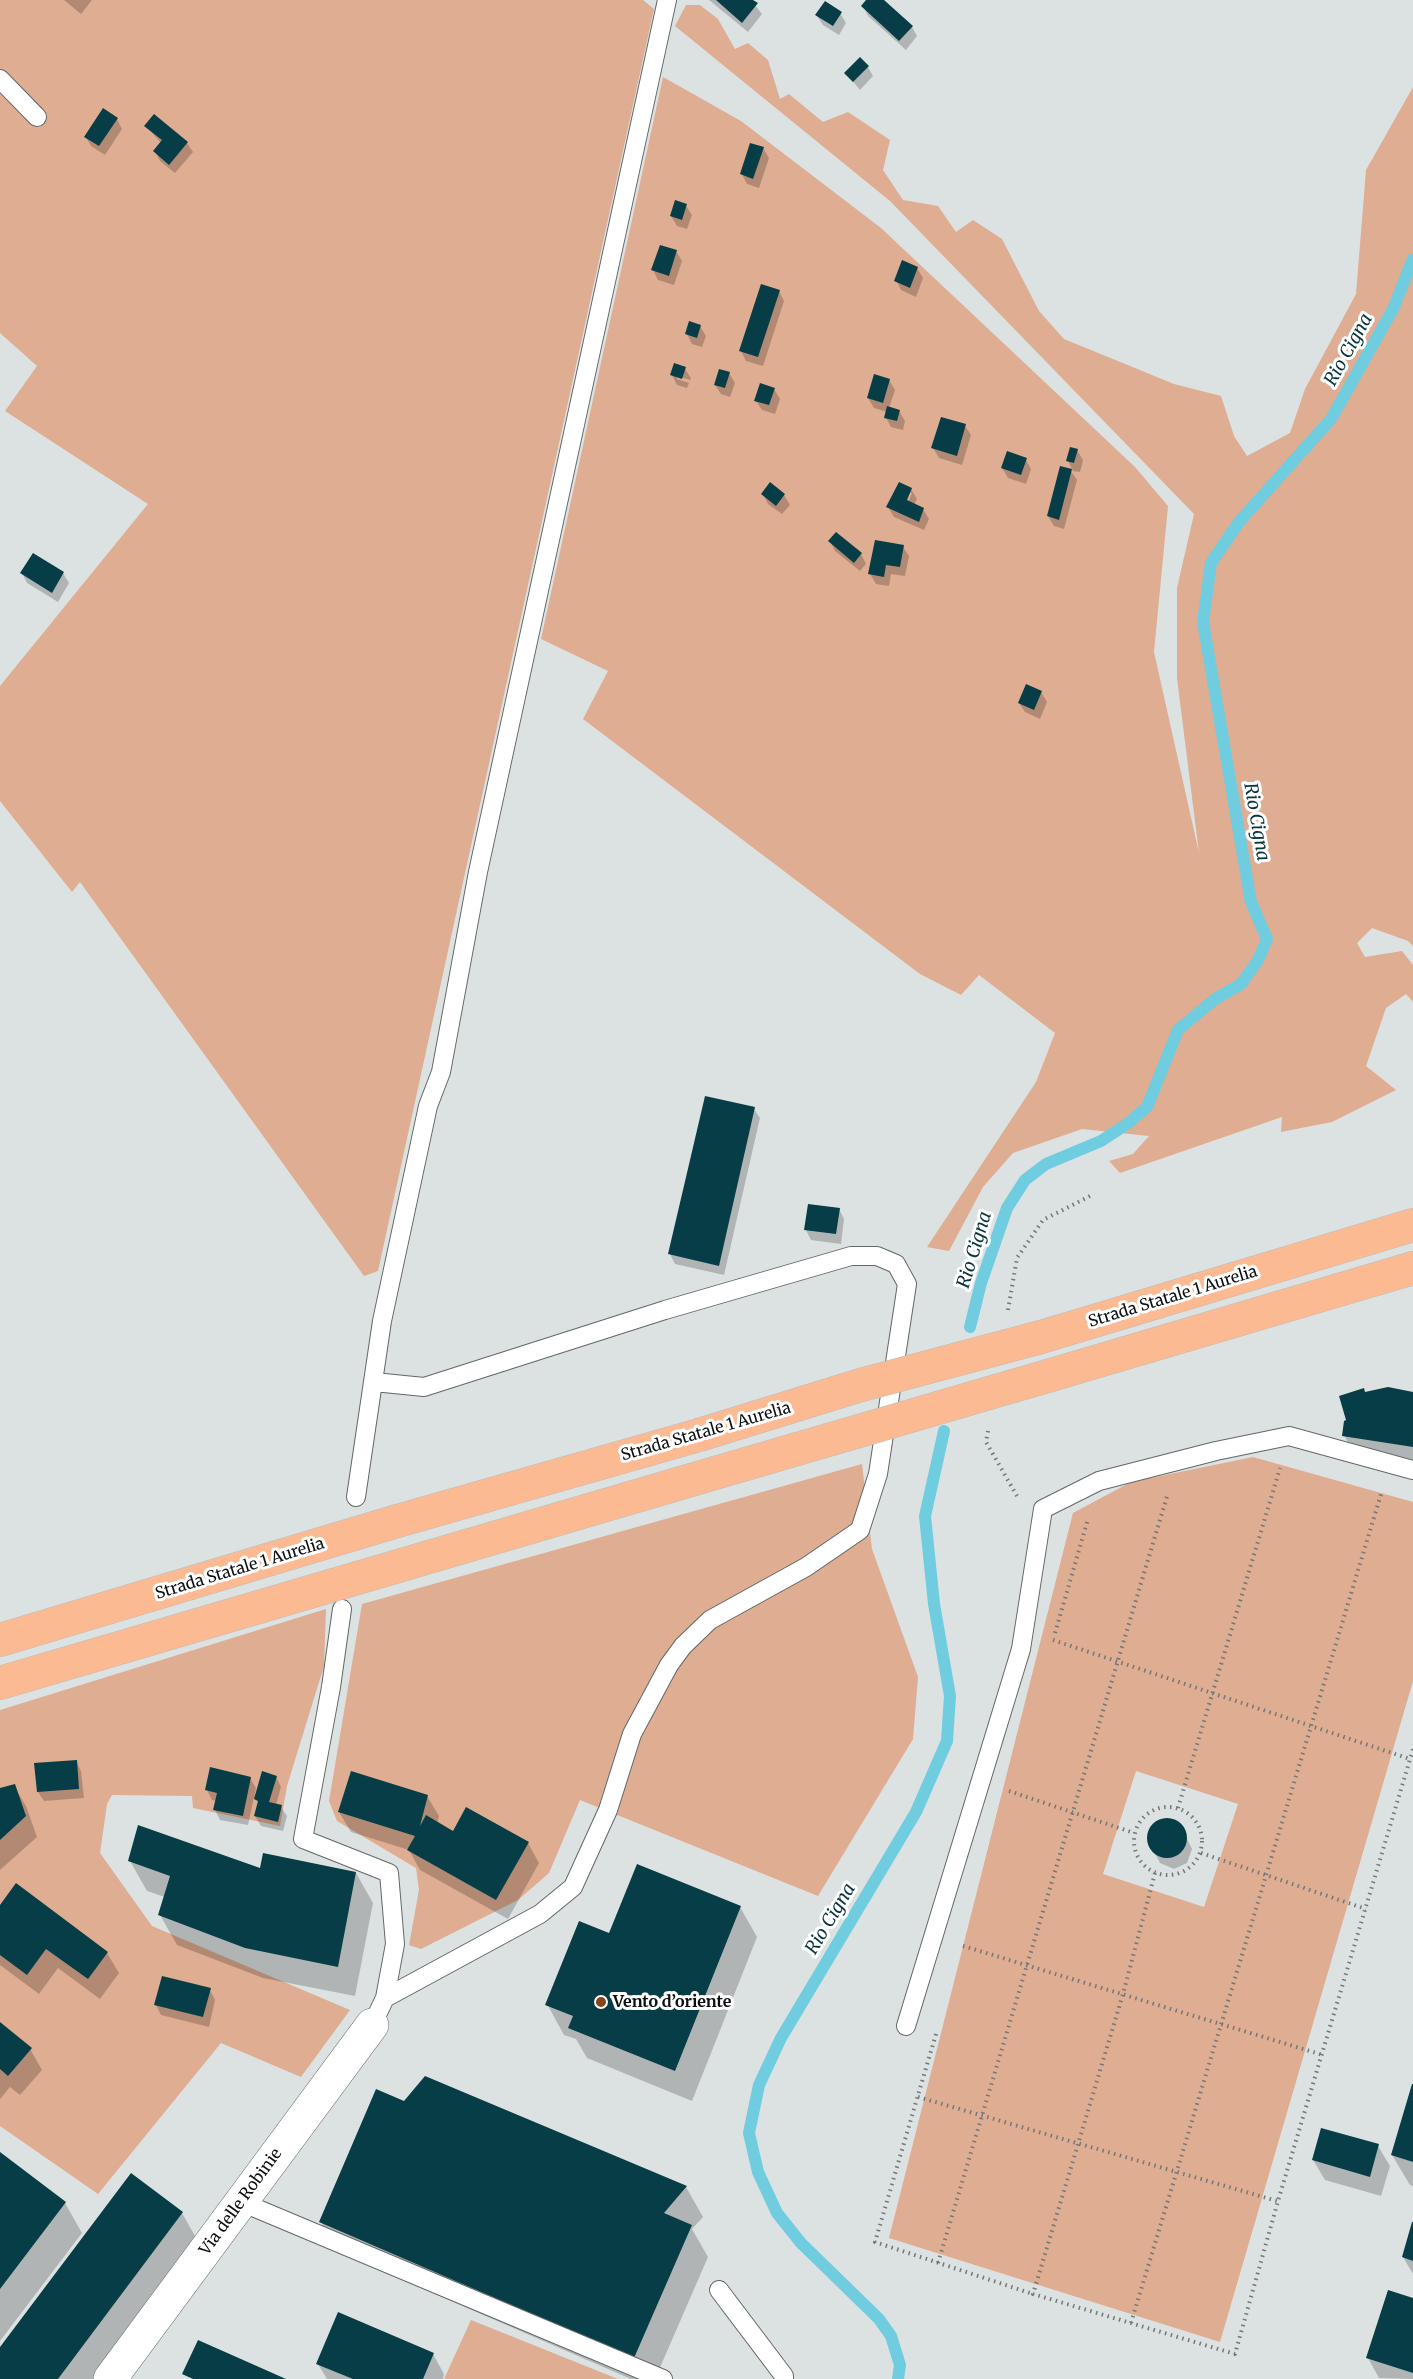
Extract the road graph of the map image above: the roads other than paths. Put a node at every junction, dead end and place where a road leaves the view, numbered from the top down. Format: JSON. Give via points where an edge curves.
{"nodes":[{"id":1,"x":667,"y":0,"type":"edge"},
{"id":2,"x":0,"y":79,"type":"edge"},
{"id":3,"x":37,"y":117,"type":"dead end"},
{"id":4,"x":1413,"y":1226,"type":"edge"},
{"id":5,"x":1413,"y":1268,"type":"edge"},
{"id":6,"x":374,"y":1382,"type":"junction"},
{"id":7,"x":1413,"y":1470,"type":"edge"},
{"id":8,"x":356,"y":1497,"type":"dead end"},
{"id":9,"x":342,"y":1609,"type":"dead end"},
{"id":10,"x":0,"y":1640,"type":"edge"},
{"id":11,"x":0,"y":1683,"type":"edge"},
{"id":12,"x":378,"y":2011,"type":"junction"},
{"id":13,"x":906,"y":2026,"type":"dead end"},
{"id":14,"x":241,"y":2202,"type":"junction"},
{"id":15,"x":720,"y":2290,"type":"dead end"},
{"id":16,"x":110,"y":2379,"type":"edge"},
{"id":17,"x":663,"y":2379,"type":"edge"},
{"id":18,"x":784,"y":2379,"type":"edge"}],
"edges":[{"from":1,"to":6,"type":"lane","via":[[478,872],[441,1071],[428,1106],[382,1321]]},
{"from":2,"to":3,"type":"lane"},
{"from":4,"to":10,"type":"highway","name":"Strada Statale 1 Aurelia","bridge":true},
{"from":5,"to":11,"type":"highway","bridge":true},
{"from":6,"to":8,"type":"lane"},
{"from":6,"to":12,"type":"lane","via":[[424,1387],[851,1256],[877,1256],[896,1264],[907,1284],[878,1474],[860,1530],[806,1566],[710,1620],[683,1646],[632,1734],[608,1810],[573,1887],[540,1914]]},
{"from":7,"to":13,"type":"lane","via":[[1289,1436],[1099,1481],[1043,1509],[1021,1649]]},
{"from":9,"to":12,"type":"lane","via":[[332,1687],[303,1839],[389,1873],[395,1944]]},
{"from":12,"to":14,"type":"street","name":"Via delle Robinie"},
{"from":14,"to":16,"type":"street","name":"Via delle Robinie"},
{"from":14,"to":17,"type":"lane"},
{"from":15,"to":18,"type":"lane"}]}
